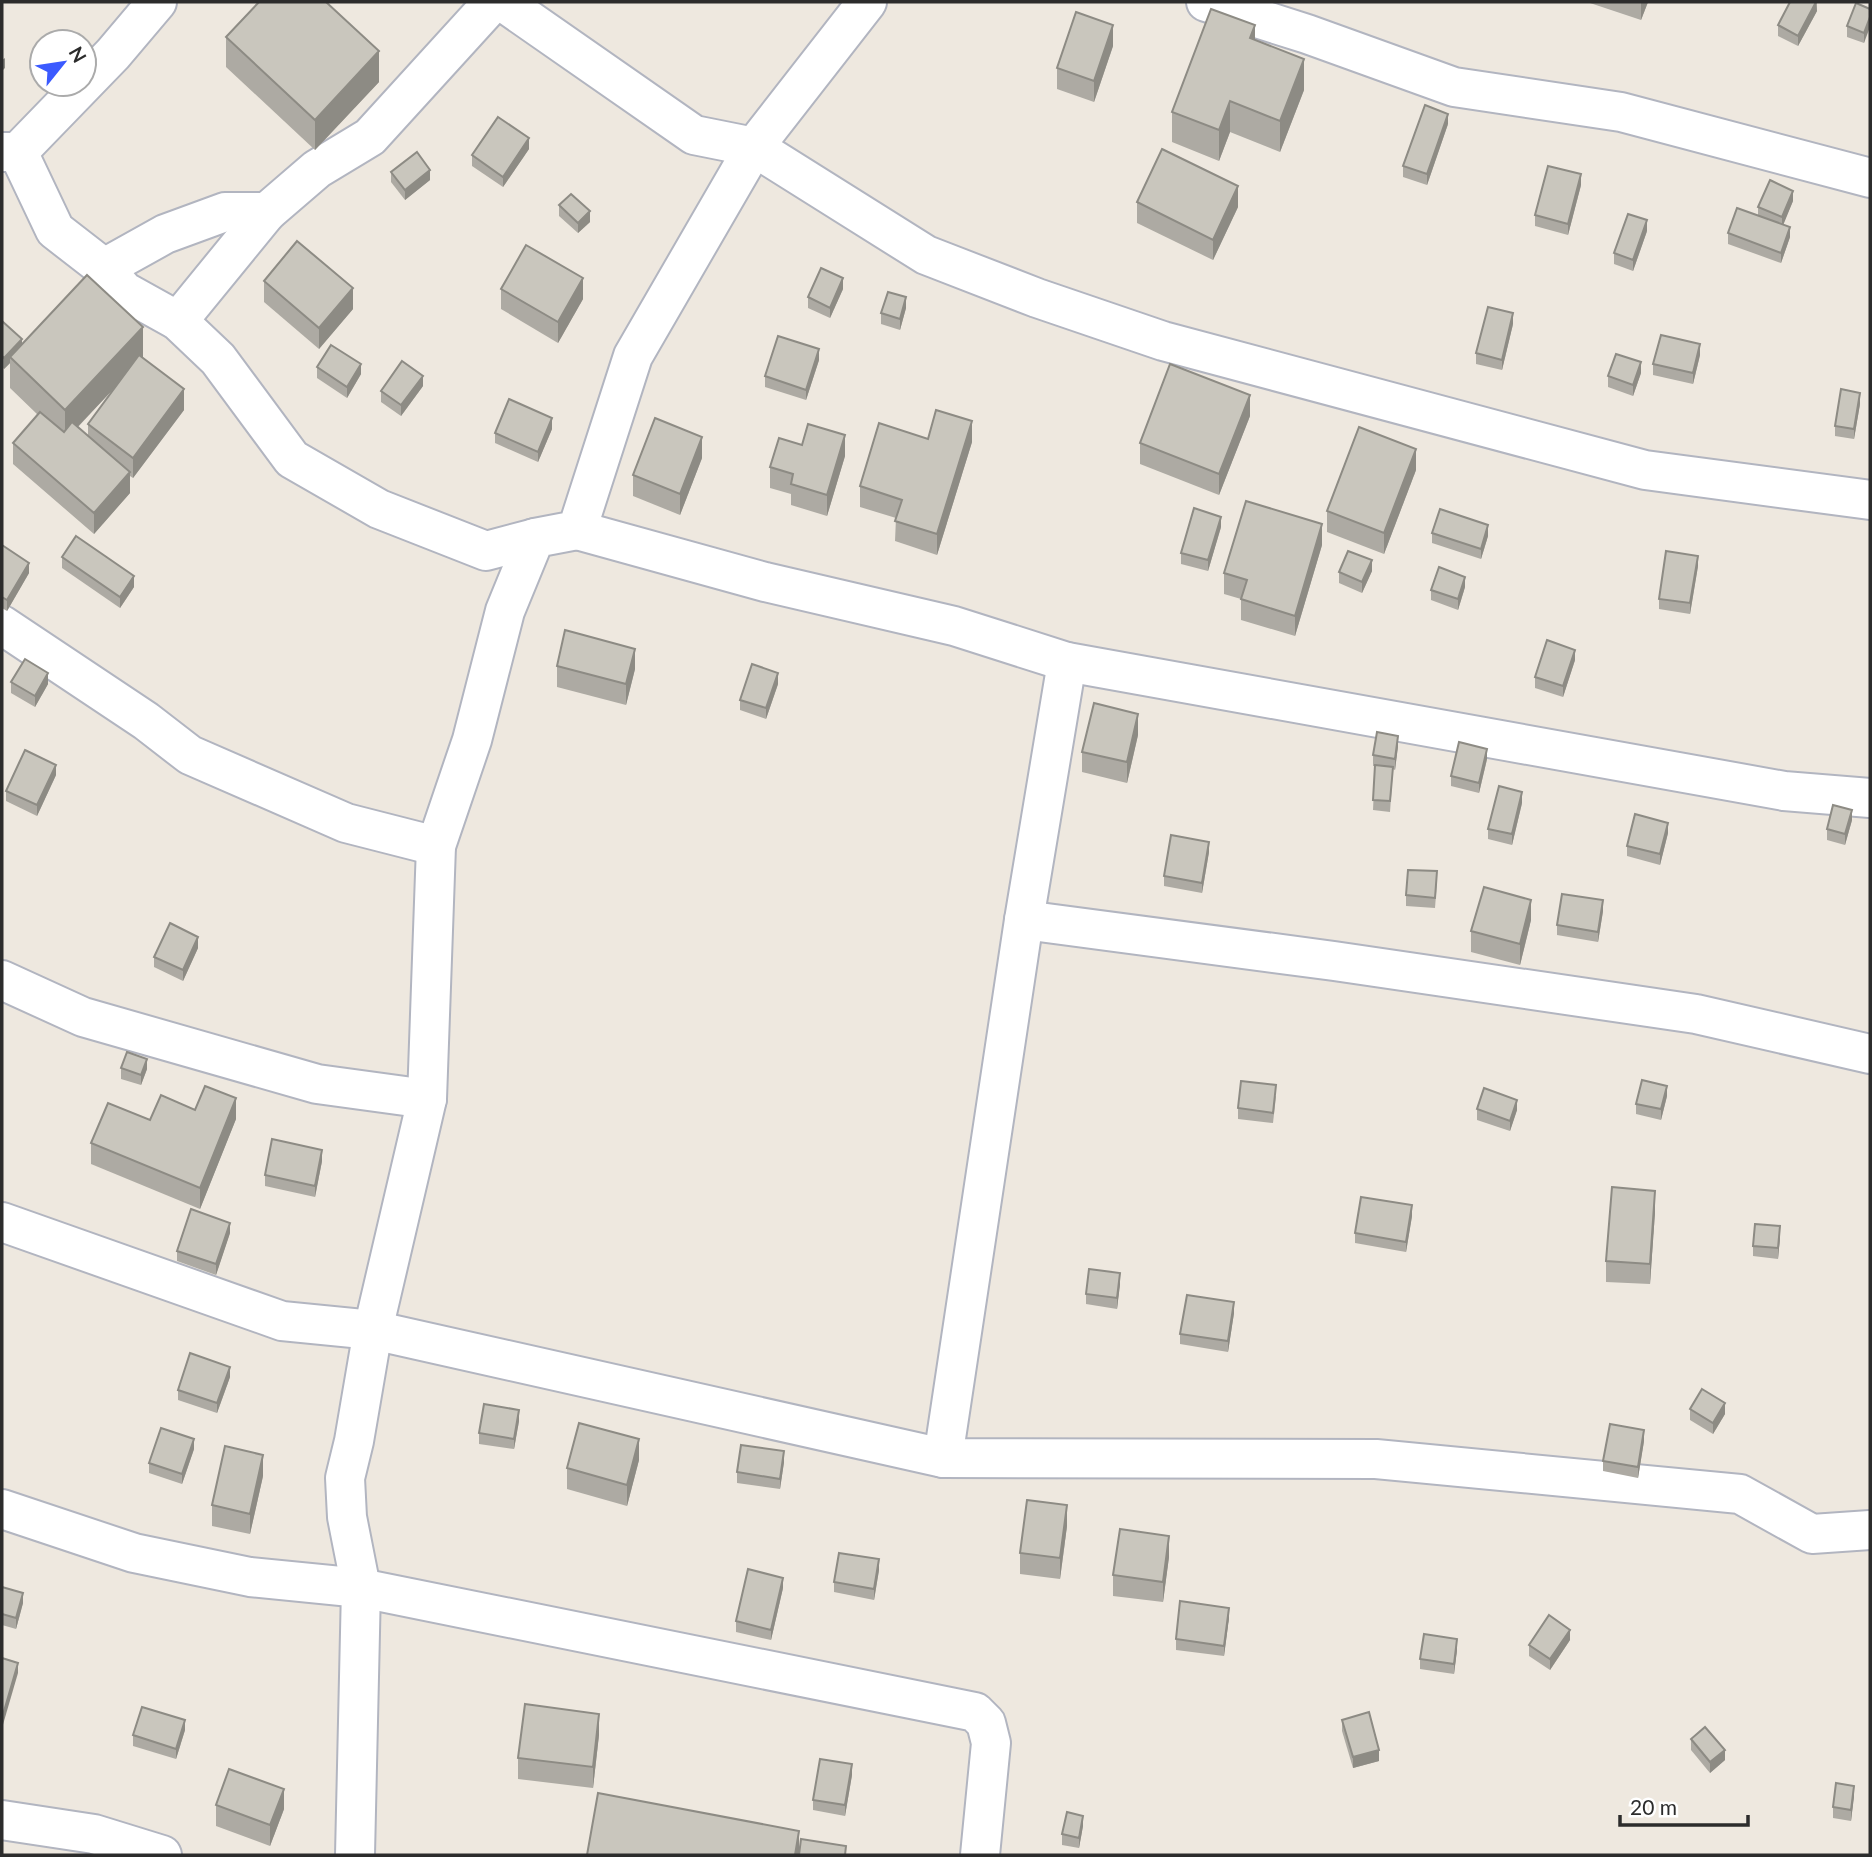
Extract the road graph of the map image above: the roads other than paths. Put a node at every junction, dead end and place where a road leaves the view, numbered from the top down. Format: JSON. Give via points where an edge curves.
{"nodes":[{"id":1,"x":158,"y":2,"type":"edge"},
{"id":2,"x":493,"y":2,"type":"edge"},
{"id":3,"x":503,"y":2,"type":"edge"},
{"id":4,"x":867,"y":2,"type":"edge"},
{"id":5,"x":1206,"y":2,"type":"edge"},
{"id":6,"x":754,"y":147,"type":"junction"},
{"id":7,"x":10,"y":152,"type":"edge"},
{"id":8,"x":1870,"y":178,"type":"edge"},
{"id":9,"x":267,"y":212,"type":"junction"},
{"id":10,"x":104,"y":268,"type":"junction"},
{"id":11,"x":178,"y":321,"type":"junction"},
{"id":12,"x":1870,"y":500,"type":"edge"},
{"id":13,"x":577,"y":530,"type":"junction"},
{"id":14,"x":535,"y":538,"type":"junction"},
{"id":15,"x":2,"y":625,"type":"edge"},
{"id":16,"x":1067,"y":662,"type":"junction"},
{"id":17,"x":1870,"y":798,"type":"edge"},
{"id":18,"x":436,"y":845,"type":"junction"},
{"id":19,"x":1024,"y":920,"type":"junction"},
{"id":20,"x":2,"y":981,"type":"edge"},
{"id":21,"x":1870,"y":1054,"type":"edge"},
{"id":22,"x":427,"y":1099,"type":"junction"},
{"id":23,"x":2,"y":1222,"type":"edge"},
{"id":24,"x":373,"y":1330,"type":"junction"},
{"id":25,"x":943,"y":1458,"type":"junction"},
{"id":26,"x":2,"y":1509,"type":"edge"},
{"id":27,"x":1870,"y":1530,"type":"edge"},
{"id":28,"x":361,"y":1588,"type":"junction"},
{"id":29,"x":2,"y":1821,"type":"edge"},
{"id":30,"x":162,"y":1855,"type":"edge"},
{"id":31,"x":355,"y":1855,"type":"edge"},
{"id":32,"x":980,"y":1855,"type":"edge"}],
"edges":[{"from":1,"to":7,"type":"street","via":[[104,64]]},
{"from":2,"to":9,"type":"street","via":[[370,137],[317,169]]},
{"from":3,"to":6,"type":"street","via":[[694,135]]},
{"from":4,"to":6,"type":"street"},
{"from":5,"to":8,"type":"street","via":[[1454,87],[1621,112]]},
{"from":6,"to":12,"type":"street","via":[[926,255],[1163,341],[1645,470]]},
{"from":6,"to":13,"type":"street","via":[[634,356]]},
{"from":7,"to":10,"type":"street","via":[[55,230]]},
{"from":9,"to":10,"type":"street","via":[[225,212],[165,234]]},
{"from":9,"to":11,"type":"street"},
{"from":10,"to":11,"type":"street","via":[[124,291]]},
{"from":11,"to":14,"type":"street","via":[[218,359],[292,459],[379,509],[486,551]]},
{"from":13,"to":14,"type":"street"},
{"from":13,"to":16,"type":"street","via":[[765,582],[954,626]]},
{"from":14,"to":18,"type":"street","via":[[505,611],[472,740]]},
{"from":15,"to":18,"type":"street","via":[[146,720],[190,755],[345,822]]},
{"from":16,"to":17,"type":"street","via":[[1784,791]]},
{"from":16,"to":19,"type":"street"},
{"from":18,"to":22,"type":"street"},
{"from":19,"to":21,"type":"street","via":[[1696,1014]]},
{"from":19,"to":25,"type":"street"},
{"from":20,"to":22,"type":"street","via":[[83,1017],[317,1084]]},
{"from":22,"to":24,"type":"street"},
{"from":23,"to":24,"type":"street","via":[[282,1321]]},
{"from":24,"to":25,"type":"street"},
{"from":24,"to":28,"type":"street","via":[[345,1478],[347,1517]]},
{"from":25,"to":27,"type":"street","via":[[1376,1459],[1740,1494],[1812,1534]]},
{"from":26,"to":28,"type":"street","via":[[134,1553],[250,1577]]},
{"from":28,"to":31,"type":"street"},
{"from":28,"to":32,"type":"street","via":[[975,1712],[986,1723],[991,1743]]},
{"from":29,"to":30,"type":"street","via":[[94,1834]]}]}
